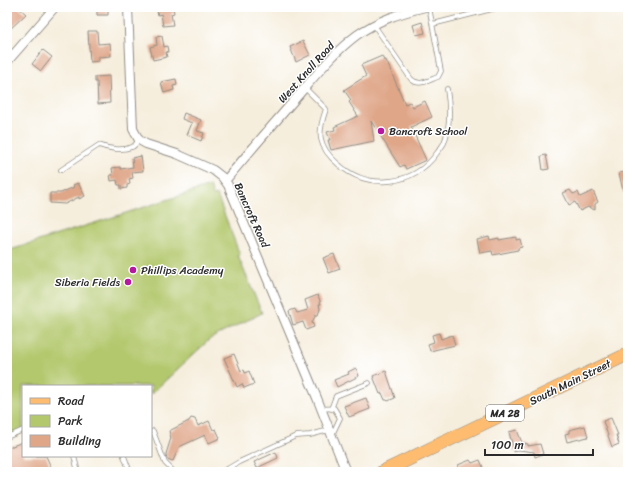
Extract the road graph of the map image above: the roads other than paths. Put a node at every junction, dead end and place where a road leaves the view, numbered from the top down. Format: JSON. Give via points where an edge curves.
{"nodes":[{"id":1,"x":54,"y":7,"type":"edge"},
{"id":2,"x":128,"y":7,"type":"edge"},
{"id":3,"x":424,"y":7,"type":"edge"},
{"id":4,"x":429,"y":7,"type":"edge"},
{"id":5,"x":500,"y":7,"type":"edge"},
{"id":6,"x":374,"y":24,"type":"junction"},
{"id":7,"x":433,"y":24,"type":"junction"},
{"id":8,"x":7,"y":62,"type":"edge"},
{"id":9,"x":305,"y":88,"type":"junction"},
{"id":10,"x":447,"y":89,"type":"dead end"},
{"id":11,"x":139,"y":140,"type":"junction"},
{"id":12,"x":61,"y":170,"type":"dead end"},
{"id":13,"x":225,"y":181,"type":"junction"},
{"id":14,"x":628,"y":354,"type":"edge"},
{"id":15,"x":369,"y":383,"type":"dead end"},
{"id":16,"x":330,"y":408,"type":"junction"},
{"id":17,"x":322,"y":409,"type":"junction"},
{"id":18,"x":22,"y":430,"type":"edge"},
{"id":19,"x":152,"y":431,"type":"dead end"},
{"id":20,"x":331,"y":432,"type":"junction"},
{"id":21,"x":7,"y":437,"type":"edge"},
{"id":22,"x":74,"y":457,"type":"edge"},
{"id":23,"x":124,"y":457,"type":"edge"},
{"id":24,"x":78,"y":472,"type":"edge"},
{"id":25,"x":130,"y":472,"type":"edge"},
{"id":26,"x":174,"y":472,"type":"edge"},
{"id":27,"x":222,"y":472,"type":"edge"},
{"id":28,"x":346,"y":472,"type":"edge"},
{"id":29,"x":382,"y":472,"type":"edge"}],
"edges":[{"from":1,"to":8,"type":"street"},
{"from":2,"to":11,"type":"street","via":[[133,129]]},
{"from":3,"to":6,"type":"street","name":"West Knoll Road"},
{"from":4,"to":7,"type":"lane"},
{"from":5,"to":7,"type":"lane"},
{"from":6,"to":7,"type":"lane","via":[[415,83],[438,77],[441,71]]},
{"from":6,"to":9,"type":"street","name":"West Knoll Road","via":[[342,48]]},
{"from":9,"to":10,"type":"lane","via":[[326,109],[321,124],[321,139],[329,156],[344,169],[362,179],[379,181],[401,180],[418,172],[432,161],[448,130],[450,117]]},
{"from":9,"to":13,"type":"street","name":"West Knoll Road"},
{"from":11,"to":12,"type":"lane","via":[[133,147],[119,149],[99,145]]},
{"from":11,"to":13,"type":"street","name":"Bancroft Road","via":[[213,170]]},
{"from":13,"to":17,"type":"street","name":"Bancroft Road"},
{"from":14,"to":29,"type":"main road","name":"South Main Street","number":"MA 28"},
{"from":15,"to":16,"type":"lane","via":[[336,396]]},
{"from":16,"to":17,"type":"lane"},
{"from":16,"to":20,"type":"lane","via":[[334,408],[340,418]]},
{"from":17,"to":20,"type":"street","name":"Bancroft Road"},
{"from":18,"to":21,"type":"lane"},
{"from":19,"to":26,"type":"lane","via":[[165,463]]},
{"from":20,"to":27,"type":"lane","via":[[296,436]]},
{"from":20,"to":28,"type":"street","name":"Bancroft Road"},
{"from":22,"to":24,"type":"lane"},
{"from":23,"to":25,"type":"lane"}]}
